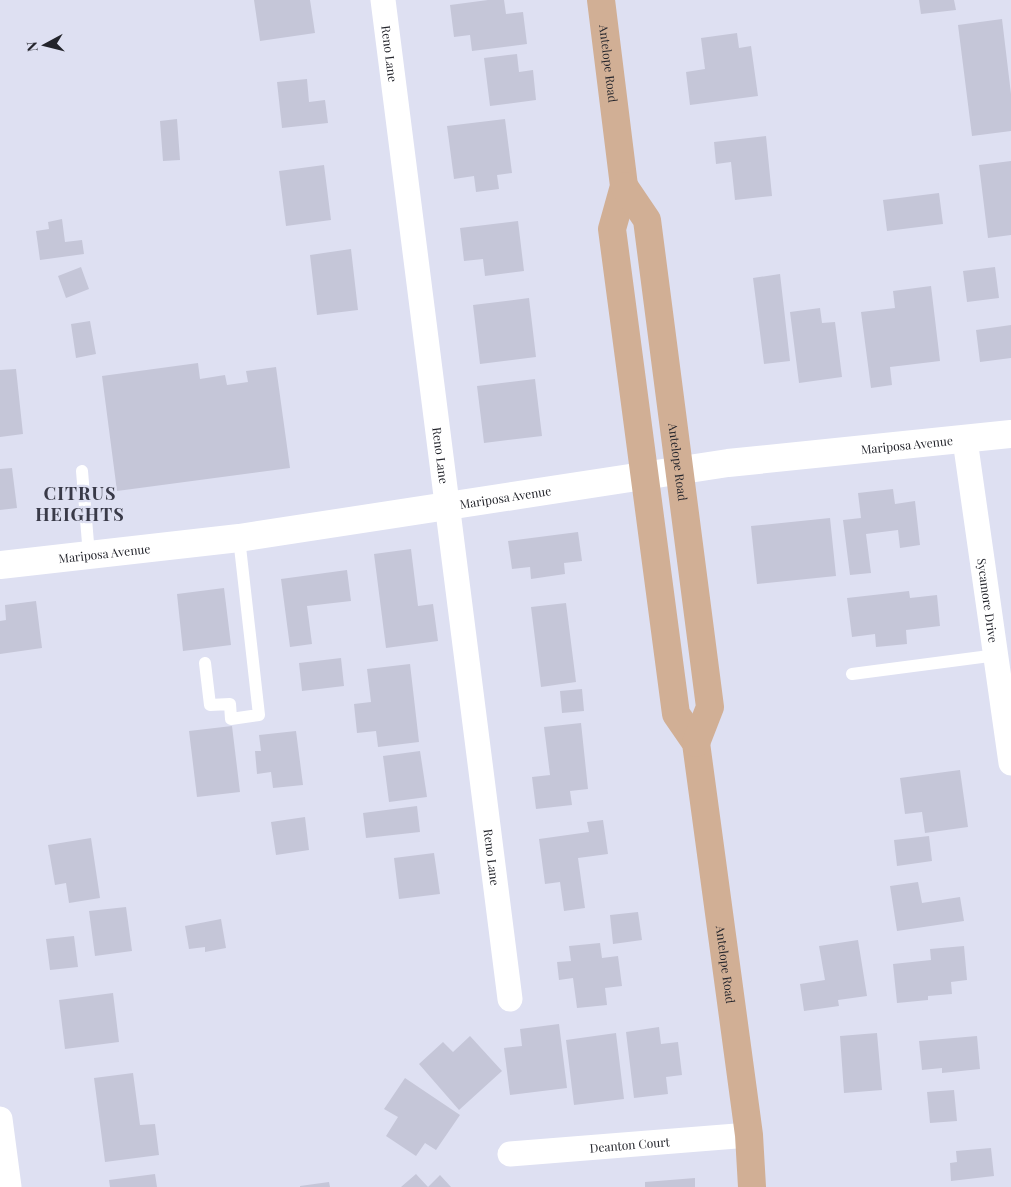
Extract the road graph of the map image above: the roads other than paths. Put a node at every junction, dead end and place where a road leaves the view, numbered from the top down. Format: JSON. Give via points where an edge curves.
{"nodes":[{"id":1,"x":383,"y":0,"type":"edge"},
{"id":2,"x":601,"y":0,"type":"edge"},
{"id":3,"x":624,"y":186,"type":"junction"},
{"id":4,"x":1011,"y":434,"type":"edge"},
{"id":5,"x":965,"y":440,"type":"junction"},
{"id":6,"x":680,"y":469,"type":"junction"},
{"id":7,"x":82,"y":471,"type":"dead end"},
{"id":8,"x":644,"y":474,"type":"junction"},
{"id":9,"x":446,"y":505,"type":"junction"},
{"id":10,"x":239,"y":538,"type":"junction"},
{"id":11,"x":89,"y":555,"type":"junction"},
{"id":12,"x":0,"y":565,"type":"edge"},
{"id":13,"x":997,"y":655,"type":"junction"},
{"id":14,"x":205,"y":663,"type":"dead end"},
{"id":15,"x":852,"y":674,"type":"dead end"},
{"id":16,"x":696,"y":743,"type":"junction"},
{"id":17,"x":1011,"y":763,"type":"edge"},
{"id":18,"x":510,"y":999,"type":"dead end"},
{"id":19,"x":0,"y":1119,"type":"edge"},
{"id":20,"x":749,"y":1135,"type":"junction"},
{"id":21,"x":510,"y":1154,"type":"dead end"},
{"id":22,"x":10,"y":1187,"type":"edge"},
{"id":23,"x":752,"y":1187,"type":"edge"}],
"edges":[{"from":1,"to":9,"type":"street","name":"Reno Lane"},
{"from":2,"to":3,"type":"main road","name":"Antelope Road"},
{"from":3,"to":6,"type":"main road","name":"Antelope Road","via":[[647,220]]},
{"from":3,"to":8,"type":"main road","name":"Antelope Road","via":[[612,229]]},
{"from":4,"to":5,"type":"street","name":"Mariposa Avenue"},
{"from":5,"to":6,"type":"street","name":"Mariposa Avenue"},
{"from":5,"to":13,"type":"street","name":"Sycamore Drive"},
{"from":6,"to":8,"type":"street","name":"Mariposa Avenue"},
{"from":6,"to":16,"type":"main road","name":"Antelope Road","via":[[710,707]]},
{"from":7,"to":11,"type":"lane"},
{"from":8,"to":9,"type":"street","name":"Mariposa Avenue"},
{"from":8,"to":16,"type":"main road","name":"Antelope Road","via":[[676,714]]},
{"from":9,"to":10,"type":"street","name":"Mariposa Avenue"},
{"from":9,"to":18,"type":"street","name":"Reno Lane"},
{"from":10,"to":11,"type":"street","name":"Mariposa Avenue"},
{"from":10,"to":14,"type":"lane","via":[[259,715],[231,719],[230,704],[210,705]]},
{"from":11,"to":12,"type":"street","name":"Mariposa Avenue"},
{"from":13,"to":15,"type":"lane"},
{"from":13,"to":17,"type":"street","name":"Sycamore Drive"},
{"from":16,"to":20,"type":"main road","name":"Antelope Road"},
{"from":19,"to":22,"type":"street"},
{"from":20,"to":21,"type":"street","name":"Deanton Court"},
{"from":20,"to":23,"type":"main road","name":"Antelope Road"}]}
